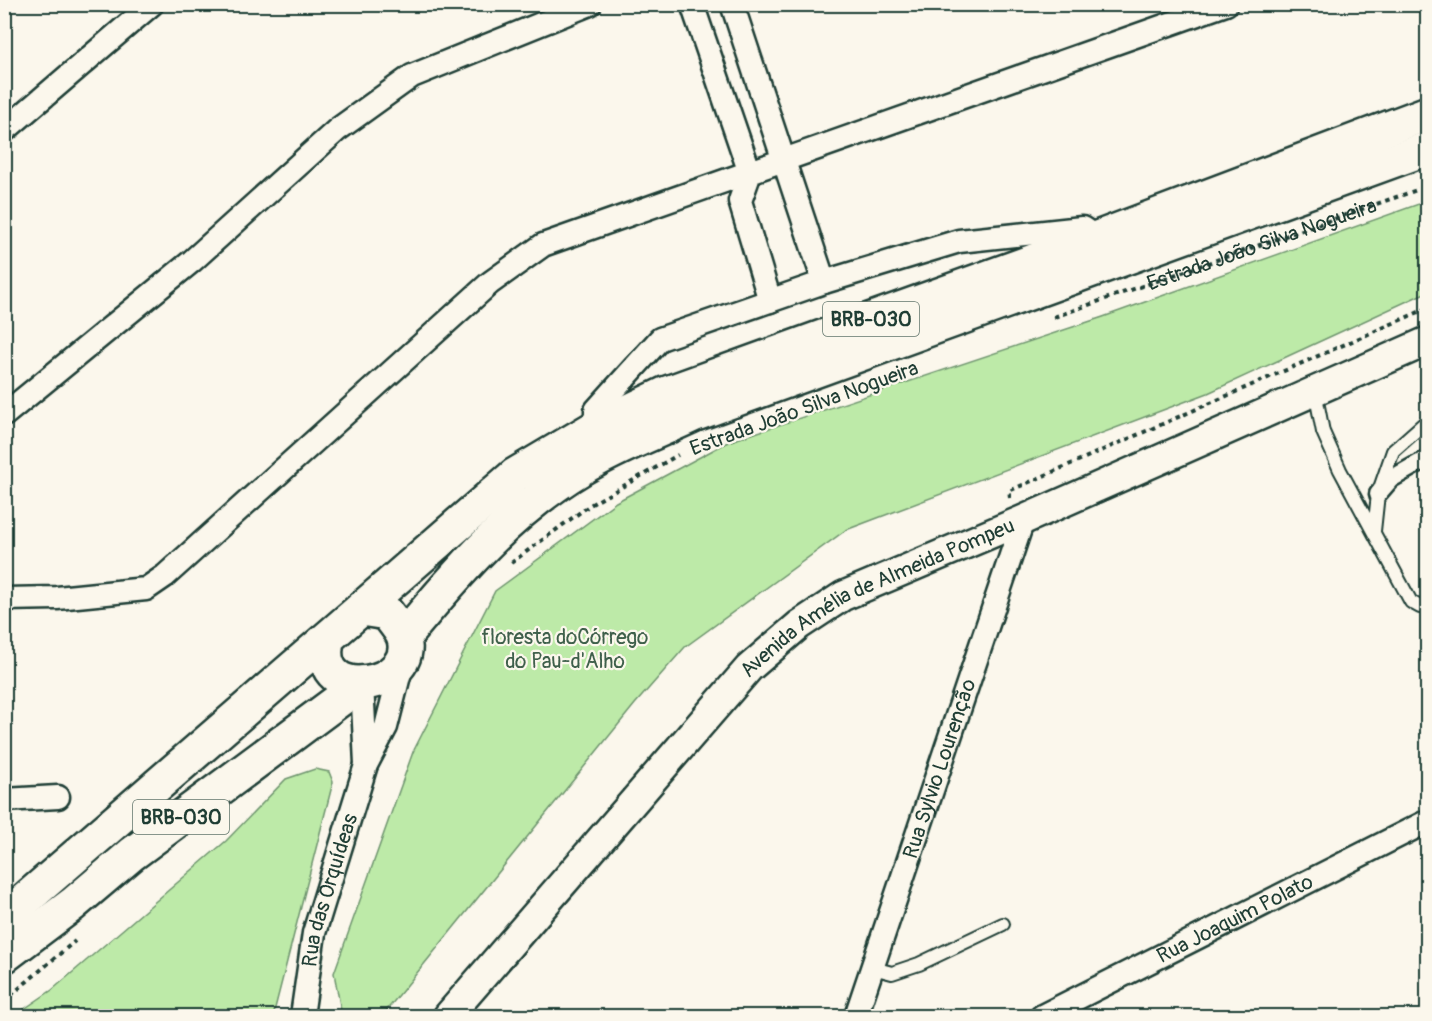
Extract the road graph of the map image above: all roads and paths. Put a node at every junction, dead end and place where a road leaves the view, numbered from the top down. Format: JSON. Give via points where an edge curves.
{"nodes":[{"id":1,"x":152,"y":4,"type":"edge"},
{"id":2,"x":590,"y":4,"type":"edge"},
{"id":3,"x":692,"y":4,"type":"edge"},
{"id":4,"x":732,"y":4,"type":"edge"},
{"id":5,"x":1226,"y":4,"type":"edge"},
{"id":6,"x":1428,"y":113,"type":"edge"},
{"id":7,"x":4,"y":131,"type":"edge"},
{"id":8,"x":1428,"y":148,"type":"edge"},
{"id":9,"x":786,"y":161,"type":"junction"},
{"id":10,"x":750,"y":173,"type":"junction"},
{"id":11,"x":1428,"y":186,"type":"edge"},
{"id":12,"x":1097,"y":238,"type":"junction"},
{"id":13,"x":824,"y":282,"type":"junction"},
{"id":14,"x":770,"y":301,"type":"junction"},
{"id":15,"x":1428,"y":308,"type":"edge"},
{"id":16,"x":1047,"y":319,"type":"dead end"},
{"id":17,"x":1428,"y":341,"type":"edge"},
{"id":18,"x":1315,"y":391,"type":"junction"},
{"id":19,"x":4,"y":414,"type":"edge"},
{"id":20,"x":1428,"y":420,"type":"edge"},
{"id":21,"x":596,"y":427,"type":"junction"},
{"id":22,"x":681,"y":453,"type":"dead end"},
{"id":23,"x":1428,"y":458,"type":"edge"},
{"id":24,"x":1378,"y":494,"type":"junction"},
{"id":25,"x":1017,"y":522,"type":"junction"},
{"id":26,"x":1374,"y":531,"type":"junction"},
{"id":27,"x":509,"y":564,"type":"dead end"},
{"id":28,"x":4,"y":599,"type":"edge"},
{"id":29,"x":1428,"y":606,"type":"edge"},
{"id":30,"x":361,"y":609,"type":"junction"},
{"id":31,"x":327,"y":641,"type":"junction"},
{"id":32,"x":404,"y":649,"type":"junction"},
{"id":33,"x":362,"y":683,"type":"junction"},
{"id":34,"x":366,"y":765,"type":"junction"},
{"id":35,"x":58,"y":797,"type":"dead end"},
{"id":36,"x":4,"y":801,"type":"edge"},
{"id":37,"x":1428,"y":821,"type":"edge"},
{"id":38,"x":4,"y":918,"type":"edge"},
{"id":39,"x":1003,"y":924,"type":"dead end"},
{"id":40,"x":76,"y":940,"type":"dead end"},
{"id":41,"x":4,"y":956,"type":"edge"},
{"id":42,"x":873,"y":968,"type":"junction"},
{"id":43,"x":4,"y":1001,"type":"edge"},
{"id":44,"x":302,"y":1017,"type":"edge"},
{"id":45,"x":448,"y":1017,"type":"edge"},
{"id":46,"x":856,"y":1017,"type":"edge"},
{"id":47,"x":1042,"y":1017,"type":"edge"}],
"edges":[{"from":1,"to":7,"type":"street"},
{"from":2,"to":19,"type":"street","via":[[412,76],[337,130],[192,261]]},
{"from":3,"to":10,"type":"street"},
{"from":4,"to":9,"type":"street"},
{"from":5,"to":9,"type":"street"},
{"from":6,"to":12,"type":"main road","number":"BRB-030"},
{"from":8,"to":32,"type":"main road","name":"Estrada João Silva Nogueira","number":"BRB-030","via":[[693,415],[582,468],[484,544]]},
{"from":9,"to":10,"type":"street"},
{"from":9,"to":13,"type":"street"},
{"from":10,"to":14,"type":"street","via":[[740,201]]},
{"from":10,"to":28,"type":"street","via":[[543,245],[490,283],[146,590]]},
{"from":11,"to":16,"type":"path","name":"Estrada João Silva Nogueira"},
{"from":12,"to":13,"type":"street","via":[[1082,228],[959,241]]},
{"from":12,"to":21,"type":"main road","number":"BRB-030","via":[[667,393]]},
{"from":13,"to":14,"type":"street"},
{"from":14,"to":21,"type":"street","via":[[660,339],[596,410]]},
{"from":15,"to":25,"type":"path","via":[[1009,490]]},
{"from":17,"to":18,"type":"street","name":"Avenida Amélia de Almeida Pompeu"},
{"from":18,"to":25,"type":"street","name":"Avenida Amélia de Almeida Pompeu"},
{"from":18,"to":26,"type":"lane","via":[[1323,432]]},
{"from":20,"to":24,"type":"lane","via":[[1393,451]]},
{"from":21,"to":30,"type":"main road","number":"BRB-030","via":[[515,476]]},
{"from":22,"to":27,"type":"path","name":"Estrada João Silva Nogueira","via":[[590,505]]},
{"from":23,"to":24,"type":"street","via":[[1390,479]]},
{"from":24,"to":26,"type":"lane"},
{"from":25,"to":42,"type":"street","name":"Rua Sylvio Lourenção"},
{"from":25,"to":45,"type":"street","name":"Avenida Amélia de Almeida Pompeu","via":[[843,596],[799,625],[750,668]]},
{"from":26,"to":29,"type":"lane","via":[[1411,602]]},
{"from":30,"to":31,"type":"main road"},
{"from":30,"to":32,"type":"main road","via":[[387,613]]},
{"from":31,"to":33,"type":"main road","via":[[324,656],[328,668],[342,680]]},
{"from":31,"to":38,"type":"main road","number":"BRB-030"},
{"from":32,"to":33,"type":"main road","via":[[392,674]]},
{"from":32,"to":34,"type":"street","name":"Rua das Orquídeas","via":[[386,727]]},
{"from":33,"to":34,"type":"street","name":"Rua das Orquídeas"},
{"from":33,"to":41,"type":"main road","number":"BRB-030","via":[[132,854]]},
{"from":34,"to":44,"type":"street","name":"Rua das Orquídeas","via":[[314,933]]},
{"from":35,"to":36,"type":"street"},
{"from":37,"to":47,"type":"street","name":"Rua Joaquim Polato"},
{"from":39,"to":42,"type":"lane","via":[[919,964],[892,973]]},
{"from":40,"to":43,"type":"path"},
{"from":42,"to":46,"type":"street","name":"Rua Sylvio Lourenção"}]}
